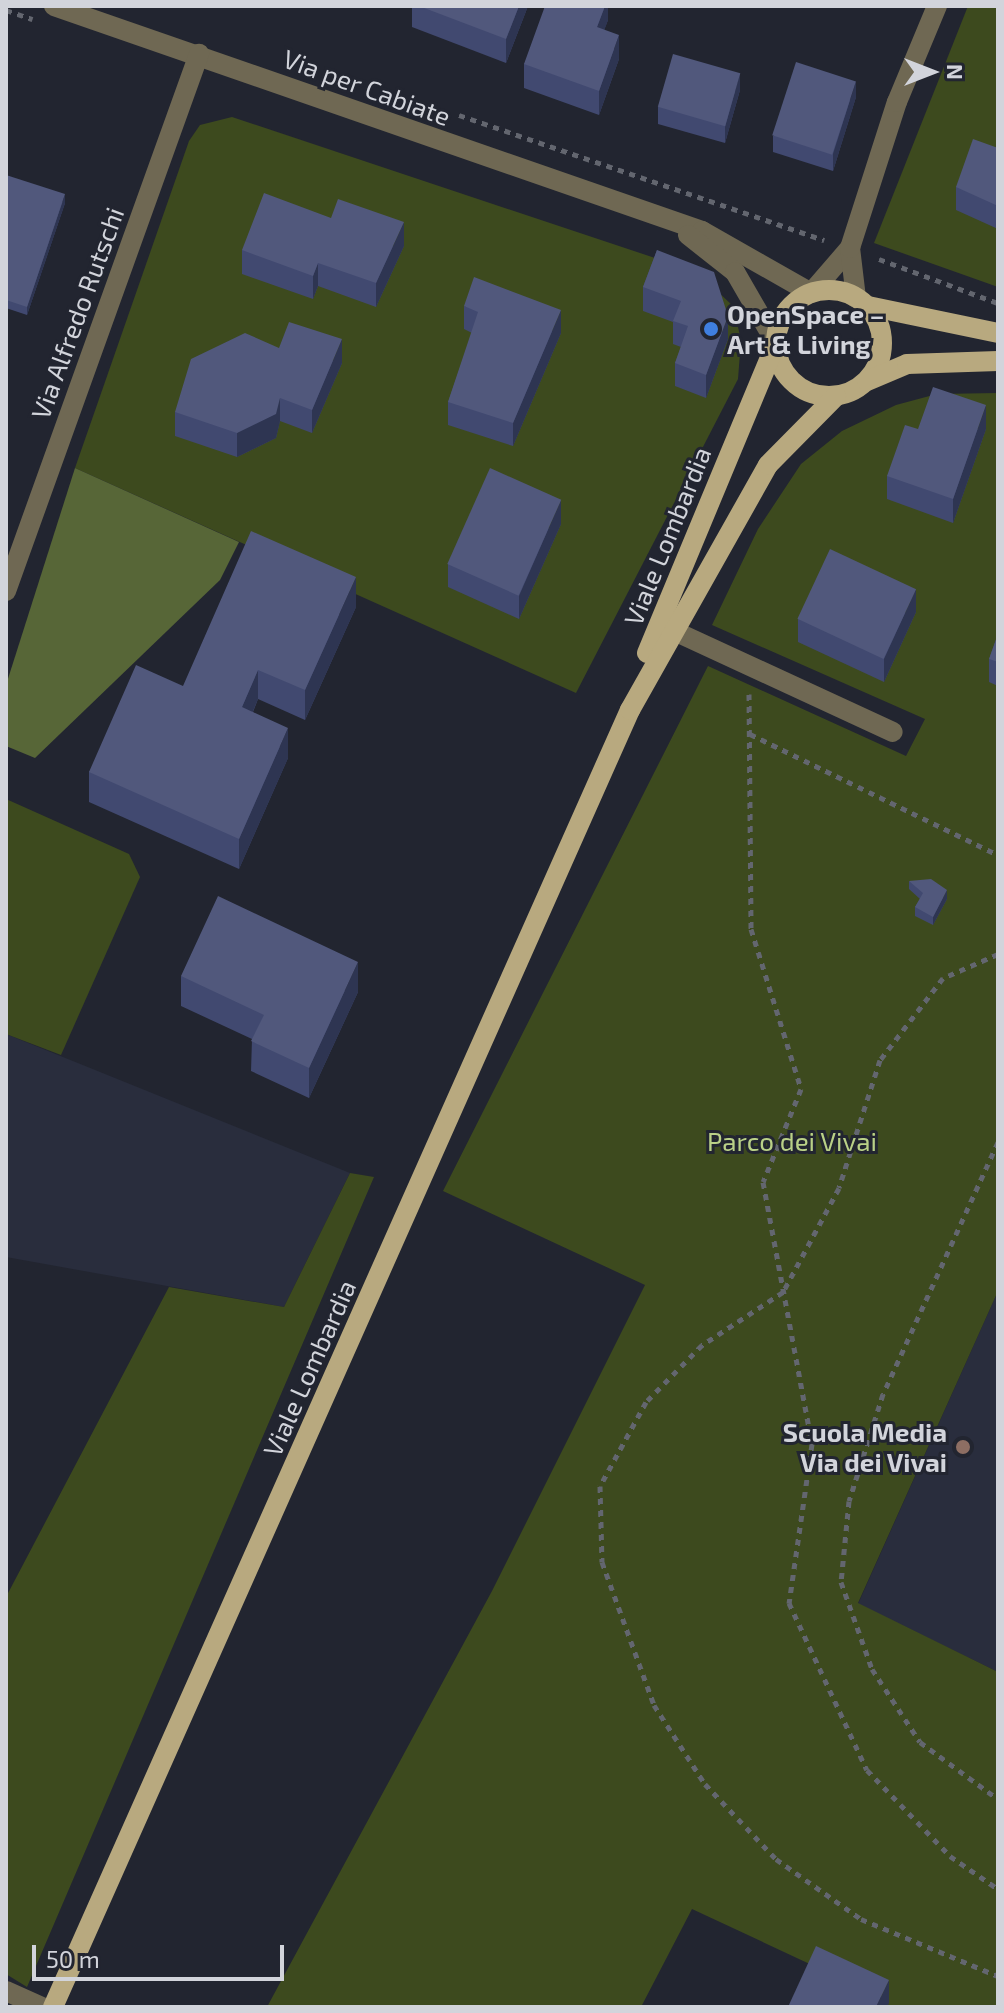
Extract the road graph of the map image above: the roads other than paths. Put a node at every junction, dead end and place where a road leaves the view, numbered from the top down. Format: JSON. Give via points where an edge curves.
{"nodes":[{"id":1,"x":54,"y":6,"type":"edge"},
{"id":2,"x":937,"y":6,"type":"edge"},
{"id":3,"x":199,"y":54,"type":"junction"},
{"id":4,"x":660,"y":219,"type":"junction"},
{"id":5,"x":850,"y":248,"type":"junction"},
{"id":6,"x":811,"y":293,"type":"junction"},
{"id":7,"x":862,"y":302,"type":"junction"},
{"id":8,"x":998,"y":333,"type":"edge"},
{"id":9,"x":776,"y":343,"type":"junction"},
{"id":10,"x":998,"y":361,"type":"edge"},
{"id":11,"x":867,"y":381,"type":"junction"},
{"id":12,"x":836,"y":396,"type":"junction"},
{"id":13,"x":6,"y":591,"type":"edge"},
{"id":14,"x":672,"y":630,"type":"junction"},
{"id":15,"x":893,"y":732,"type":"dead end"},
{"id":16,"x":611,"y":750,"type":"junction"},
{"id":17,"x":6,"y":1991,"type":"edge"},
{"id":18,"x":42,"y":2007,"type":"edge"},
{"id":19,"x":53,"y":2007,"type":"edge"}],
"edges":[{"from":1,"to":3,"type":"street","name":"Via per Cabiate"},
{"from":2,"to":5,"type":"street","via":[[897,102]]},
{"from":3,"to":4,"type":"street","name":"Via per Cabiate"},
{"from":3,"to":13,"type":"street","name":"Via Alfredo Rutschi"},
{"from":4,"to":6,"type":"street","name":"Via per Cabiate","via":[[729,243]]},
{"from":4,"to":9,"type":"street","via":[[735,272]]},
{"from":5,"to":6,"type":"street"},
{"from":5,"to":7,"type":"street"},
{"from":6,"to":7,"type":"main road"},
{"from":6,"to":9,"type":"main road","via":[[786,313]]},
{"from":7,"to":8,"type":"main road"},
{"from":7,"to":11,"type":"main road","via":[[882,349]]},
{"from":9,"to":12,"type":"main road","via":[[796,385]]},
{"from":9,"to":16,"type":"main road","name":"Viale Lombardia"},
{"from":10,"to":11,"type":"main road","via":[[907,364]]},
{"from":11,"to":12,"type":"main road"},
{"from":12,"to":14,"type":"main road","name":"Viale Lombardia","via":[[768,465]]},
{"from":14,"to":15,"type":"street","name":"Viale Lombardia"},
{"from":14,"to":16,"type":"main road","name":"Viale Lombardia"},
{"from":16,"to":19,"type":"main road","name":"Viale Lombardia"},
{"from":17,"to":18,"type":"street"}]}
